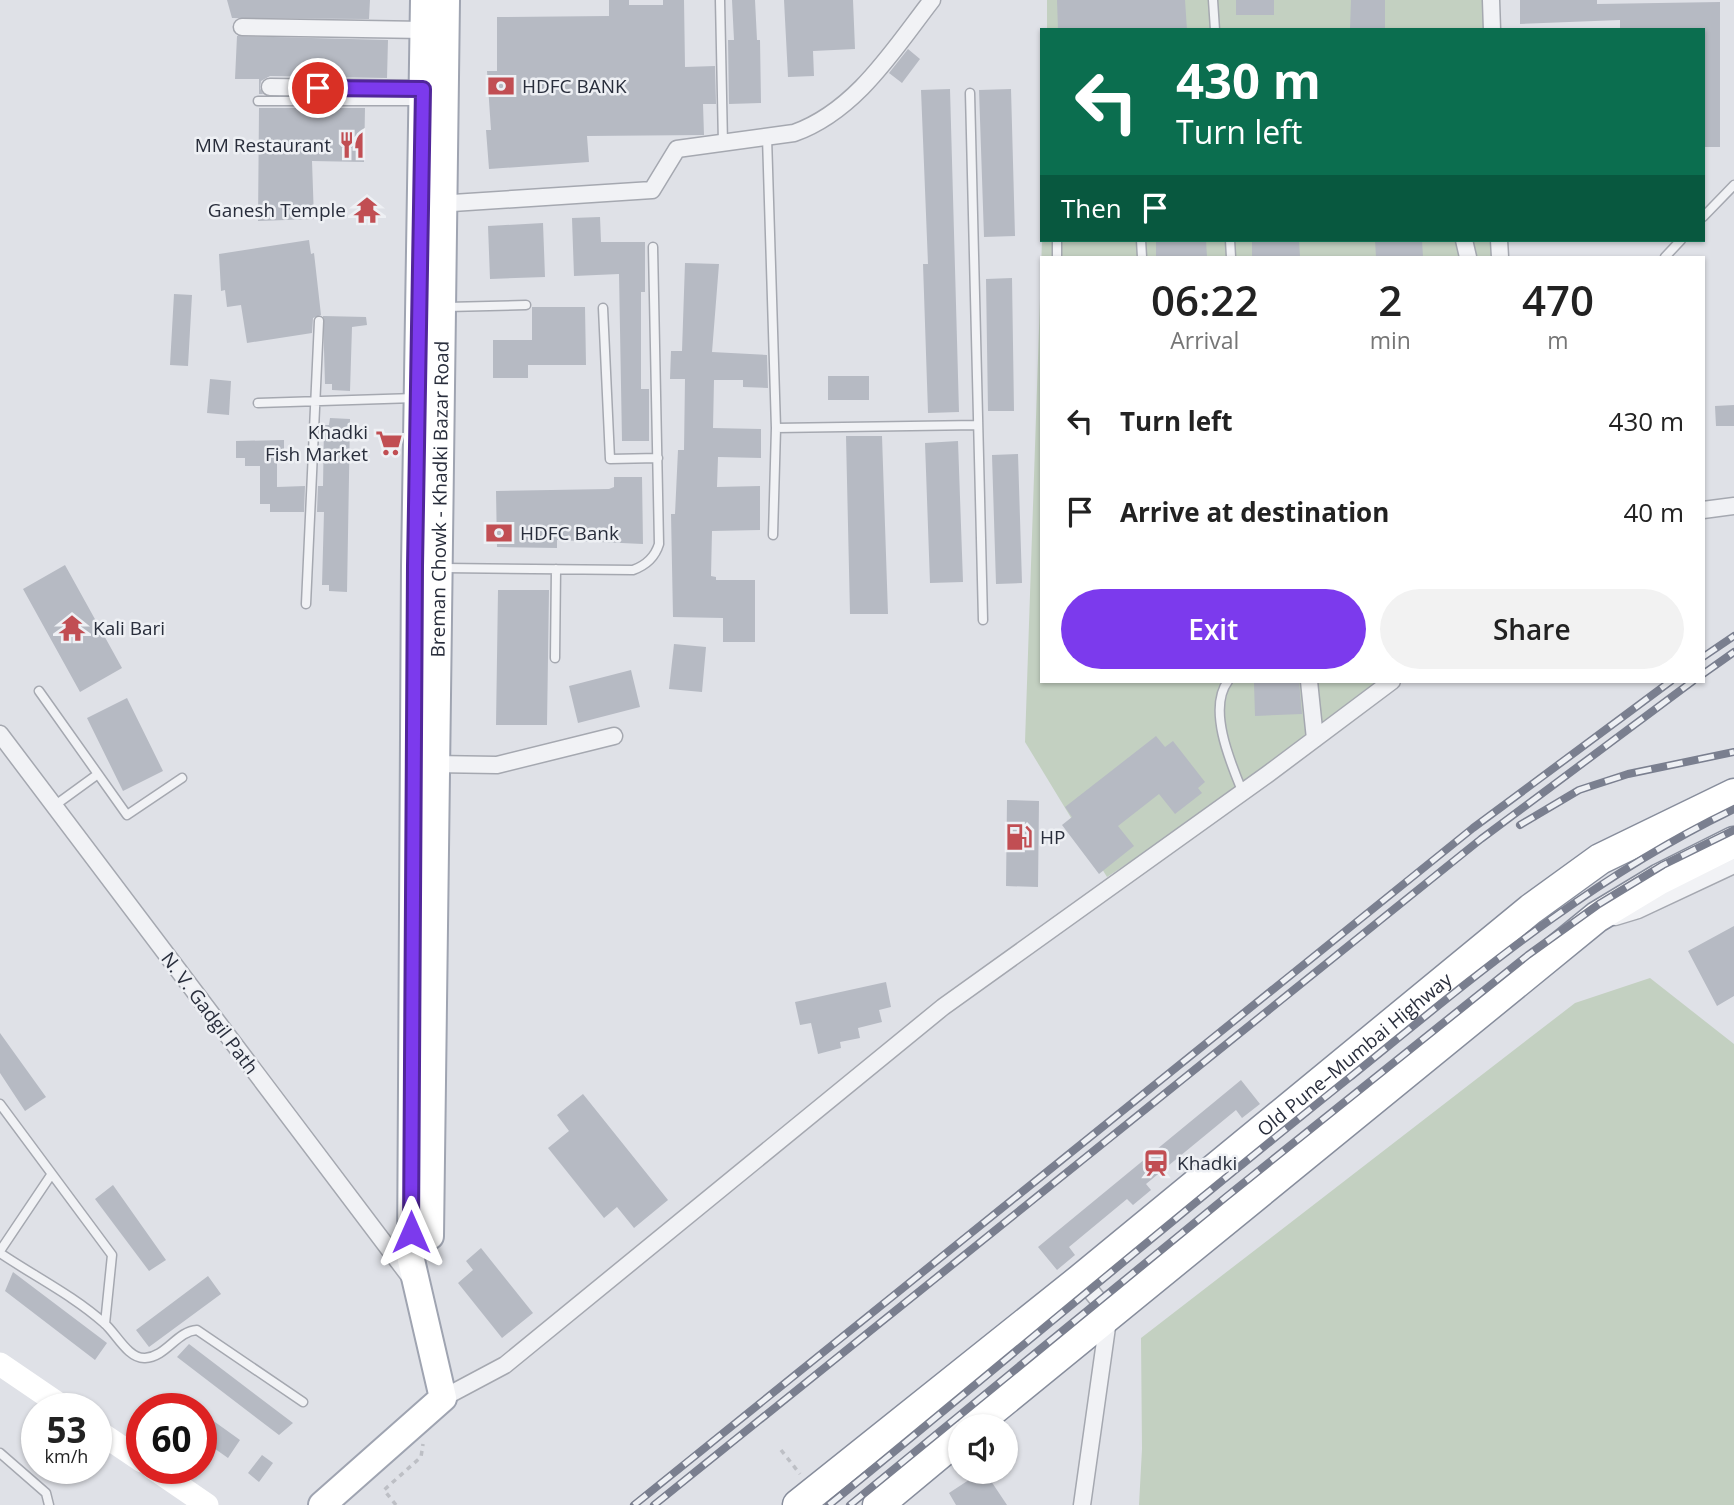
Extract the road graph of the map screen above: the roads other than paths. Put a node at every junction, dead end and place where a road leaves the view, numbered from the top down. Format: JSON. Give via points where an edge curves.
{"nodes":[{"id":1,"x":424,"y":0,"type":"edge"},
{"id":2,"x":446,"y":0,"type":"edge"},
{"id":3,"x":720,"y":0,"type":"edge"},
{"id":4,"x":932,"y":0,"type":"edge"},
{"id":5,"x":1213,"y":0,"type":"edge"},
{"id":6,"x":1491,"y":0,"type":"edge"},
{"id":7,"x":242,"y":27,"type":"dead end"},
{"id":8,"x":1215,"y":28,"type":"edge"},
{"id":9,"x":1492,"y":28,"type":"edge"},
{"id":10,"x":424,"y":30,"type":"junction"},
{"id":11,"x":270,"y":87,"type":"dead end"},
{"id":12,"x":970,"y":93,"type":"dead end"},
{"id":13,"x":423,"y":95,"type":"junction"},
{"id":14,"x":258,"y":100,"type":"dead end"},
{"id":15,"x":767,"y":137,"type":"junction"},
{"id":16,"x":723,"y":144,"type":"junction"},
{"id":17,"x":1734,"y":184,"type":"edge"},
{"id":18,"x":431,"y":205,"type":"junction"},
{"id":19,"x":1705,"y":215,"type":"edge"},
{"id":20,"x":1679,"y":242,"type":"edge"},
{"id":21,"x":653,"y":247,"type":"dead end"},
{"id":22,"x":1666,"y":256,"type":"edge"},
{"id":23,"x":526,"y":305,"type":"dead end"},
{"id":24,"x":441,"y":307,"type":"junction"},
{"id":25,"x":603,"y":308,"type":"dead end"},
{"id":26,"x":319,"y":321,"type":"dead end"},
{"id":27,"x":418,"y":398,"type":"junction"},
{"id":28,"x":315,"y":400,"type":"junction"},
{"id":29,"x":258,"y":403,"type":"dead end"},
{"id":30,"x":978,"y":425,"type":"junction"},
{"id":31,"x":776,"y":428,"type":"junction"},
{"id":32,"x":658,"y":458,"type":"junction"},
{"id":33,"x":1734,"y":506,"type":"edge"},
{"id":34,"x":1705,"y":510,"type":"edge"},
{"id":35,"x":773,"y":535,"type":"dead end"},
{"id":36,"x":437,"y":568,"type":"junction"},
{"id":37,"x":556,"y":569,"type":"junction"},
{"id":38,"x":306,"y":604,"type":"dead end"},
{"id":39,"x":983,"y":620,"type":"dead end"},
{"id":40,"x":555,"y":658,"type":"dead end"},
{"id":41,"x":1226,"y":683,"type":"edge"},
{"id":42,"x":1309,"y":683,"type":"edge"},
{"id":43,"x":1389,"y":683,"type":"edge"},
{"id":44,"x":39,"y":691,"type":"dead end"},
{"id":45,"x":0,"y":734,"type":"edge"},
{"id":46,"x":614,"y":736,"type":"dead end"},
{"id":47,"x":1315,"y":739,"type":"junction"},
{"id":48,"x":433,"y":764,"type":"junction"},
{"id":49,"x":98,"y":774,"type":"junction"},
{"id":50,"x":181,"y":778,"type":"dead end"},
{"id":51,"x":1243,"y":793,"type":"junction"},
{"id":52,"x":1734,"y":794,"type":"edge"},
{"id":53,"x":54,"y":806,"type":"junction"},
{"id":54,"x":1734,"y":842,"type":"edge"},
{"id":55,"x":1734,"y":865,"type":"edge"},
{"id":56,"x":1597,"y":918,"type":"junction"},
{"id":57,"x":0,"y":1104,"type":"edge"},
{"id":58,"x":51,"y":1175,"type":"junction"},
{"id":59,"x":0,"y":1252,"type":"edge"},
{"id":60,"x":1081,"y":1279,"type":"junction"},
{"id":61,"x":421,"y":1292,"type":"junction"},
{"id":62,"x":1109,"y":1314,"type":"junction"},
{"id":63,"x":105,"y":1324,"type":"junction"},
{"id":64,"x":0,"y":1364,"type":"edge"},
{"id":65,"x":43,"y":1393,"type":"edge"},
{"id":66,"x":443,"y":1398,"type":"junction"},
{"id":67,"x":303,"y":1402,"type":"dead end"},
{"id":68,"x":988,"y":1414,"type":"edge"},
{"id":69,"x":948,"y":1447,"type":"edge"},
{"id":70,"x":0,"y":1453,"type":"edge"},
{"id":71,"x":176,"y":1484,"type":"edge"},
{"id":72,"x":806,"y":1498,"type":"edge"},
{"id":73,"x":49,"y":1505,"type":"edge"},
{"id":74,"x":207,"y":1505,"type":"edge"},
{"id":75,"x":322,"y":1505,"type":"edge"},
{"id":76,"x":878,"y":1505,"type":"edge"},
{"id":77,"x":1082,"y":1505,"type":"edge"}],
"edges":[{"from":1,"to":10,"type":"main road","name":"Breman Chowk - Khadki Bazar Road"},
{"from":2,"to":18,"type":"main road","name":"Breman Chowk - Khadki Bazar Road"},
{"from":3,"to":16,"type":"lane"},
{"from":4,"to":15,"type":"street","via":[[876,73],[850,98],[810,127]]},
{"from":5,"to":8,"type":"lane"},
{"from":6,"to":9,"type":"street"},
{"from":7,"to":10,"type":"street"},
{"from":10,"to":13,"type":"main road","name":"Breman Chowk - Khadki Bazar Road"},
{"from":11,"to":13,"type":"street"},
{"from":12,"to":30,"type":"lane"},
{"from":13,"to":14,"type":"lane"},
{"from":13,"to":18,"type":"main road","name":"Breman Chowk - Khadki Bazar Road"},
{"from":15,"to":16,"type":"street"},
{"from":15,"to":31,"type":"lane"},
{"from":16,"to":18,"type":"street","via":[[677,149],[652,190]]},
{"from":17,"to":19,"type":"lane"},
{"from":18,"to":24,"type":"main road","name":"Breman Chowk - Khadki Bazar Road"},
{"from":18,"to":27,"type":"main road","name":"Breman Chowk - Khadki Bazar Road"},
{"from":20,"to":22,"type":"lane"},
{"from":21,"to":32,"type":"lane"},
{"from":23,"to":24,"type":"lane"},
{"from":24,"to":36,"type":"main road","name":"Breman Chowk - Khadki Bazar Road"},
{"from":25,"to":32,"type":"lane","via":[[610,459]]},
{"from":26,"to":28,"type":"lane"},
{"from":27,"to":28,"type":"lane"},
{"from":27,"to":61,"type":"main road","name":"Breman Chowk - Khadki Bazar Road","via":[[411,1260]]},
{"from":28,"to":29,"type":"lane"},
{"from":28,"to":38,"type":"lane"},
{"from":30,"to":31,"type":"lane"},
{"from":30,"to":39,"type":"lane"},
{"from":31,"to":35,"type":"lane"},
{"from":32,"to":37,"type":"lane","via":[[660,544],[650,560],[634,570]]},
{"from":33,"to":34,"type":"street"},
{"from":36,"to":37,"type":"lane"},
{"from":36,"to":48,"type":"main road","name":"Breman Chowk - Khadki Bazar Road"},
{"from":37,"to":40,"type":"lane"},
{"from":41,"to":51,"type":"lane","via":[[1222,689],[1221,729]]},
{"from":42,"to":47,"type":"street"},
{"from":43,"to":47,"type":"street"},
{"from":44,"to":49,"type":"lane"},
{"from":45,"to":53,"type":"street","name":"N. V. Gadgil Path"},
{"from":46,"to":48,"type":"street","via":[[497,765]]},
{"from":47,"to":51,"type":"street"},
{"from":48,"to":61,"type":"main road","name":"Breman Chowk - Khadki Bazar Road","via":[[430,1260]]},
{"from":49,"to":50,"type":"lane","via":[[127,815]]},
{"from":49,"to":53,"type":"lane"},
{"from":51,"to":66,"type":"street","via":[[943,1007],[505,1365]]},
{"from":52,"to":60,"type":"highway","name":"Old Pune–Mumbai Highway","via":[[1600,859],[1531,909]]},
{"from":53,"to":61,"type":"street","name":"N. V. Gadgil Path"},
{"from":54,"to":56,"type":"highway","via":[[1660,879]]},
{"from":55,"to":56,"type":"street","via":[[1638,911]]},
{"from":56,"to":62,"type":"highway"},
{"from":57,"to":58,"type":"lane"},
{"from":58,"to":59,"type":"lane"},
{"from":58,"to":63,"type":"lane","via":[[112,1255]]},
{"from":59,"to":63,"type":"lane"},
{"from":60,"to":62,"type":"street"},
{"from":60,"to":72,"type":"highway","name":"Old Pune–Mumbai Highway"},
{"from":61,"to":66,"type":"main road","name":"Breman Chowk - Khadki Bazar Road"},
{"from":62,"to":68,"type":"highway"},
{"from":62,"to":77,"type":"street"},
{"from":63,"to":67,"type":"lane","via":[[138,1357],[146,1358],[187,1332],[203,1332]]},
{"from":64,"to":65,"type":"street"},
{"from":66,"to":75,"type":"main road"},
{"from":69,"to":76,"type":"highway"},
{"from":70,"to":73,"type":"lane","via":[[46,1493]]},
{"from":71,"to":74,"type":"street"}]}
